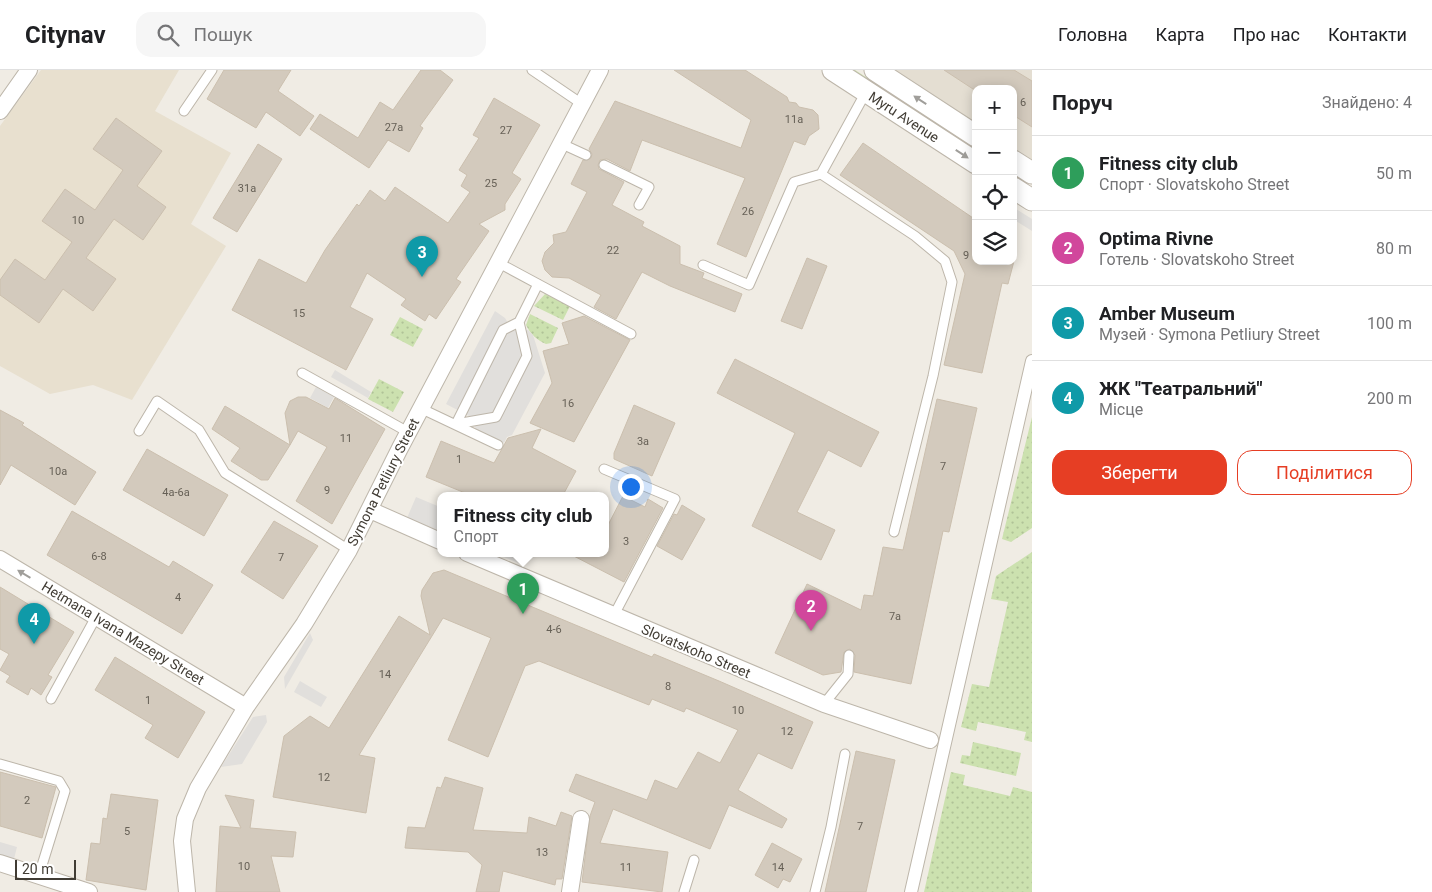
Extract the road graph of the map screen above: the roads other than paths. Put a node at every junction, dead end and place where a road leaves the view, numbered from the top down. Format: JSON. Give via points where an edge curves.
{"nodes":[{"id":1,"x":29,"y":70,"type":"edge"},
{"id":2,"x":212,"y":70,"type":"edge"},
{"id":3,"x":532,"y":70,"type":"edge"},
{"id":4,"x":600,"y":70,"type":"edge"},
{"id":5,"x":833,"y":70,"type":"edge"},
{"id":6,"x":875,"y":70,"type":"edge"},
{"id":7,"x":866,"y":92,"type":"junction"},
{"id":8,"x":582,"y":104,"type":"junction"},
{"id":9,"x":0,"y":111,"type":"edge"},
{"id":10,"x":184,"y":111,"type":"dead end"},
{"id":11,"x":972,"y":133,"type":"edge"},
{"id":12,"x":562,"y":144,"type":"junction"},
{"id":13,"x":586,"y":155,"type":"dead end"},
{"id":14,"x":972,"y":160,"type":"edge"},
{"id":15,"x":604,"y":165,"type":"dead end"},
{"id":16,"x":821,"y":174,"type":"junction"},
{"id":17,"x":1017,"y":191,"type":"edge"},
{"id":18,"x":1032,"y":200,"type":"edge"},
{"id":19,"x":639,"y":205,"type":"dead end"},
{"id":20,"x":498,"y":262,"type":"junction"},
{"id":21,"x":703,"y":265,"type":"dead end"},
{"id":22,"x":538,"y":284,"type":"junction"},
{"id":23,"x":518,"y":322,"type":"junction"},
{"id":24,"x":631,"y":334,"type":"dead end"},
{"id":25,"x":1032,"y":361,"type":"edge"},
{"id":26,"x":302,"y":373,"type":"dead end"},
{"id":27,"x":420,"y":408,"type":"junction"},
{"id":28,"x":456,"y":424,"type":"junction"},
{"id":29,"x":139,"y":431,"type":"dead end"},
{"id":30,"x":408,"y":432,"type":"junction"},
{"id":31,"x":498,"y":445,"type":"dead end"},
{"id":32,"x":604,"y":469,"type":"dead end"},
{"id":33,"x":370,"y":510,"type":"junction"},
{"id":34,"x":894,"y":532,"type":"dead end"},
{"id":35,"x":437,"y":540,"type":"edge"},
{"id":36,"x":349,"y":550,"type":"junction"},
{"id":37,"x":476,"y":557,"type":"edge"},
{"id":38,"x":0,"y":560,"type":"edge"},
{"id":39,"x":613,"y":616,"type":"junction"},
{"id":40,"x":96,"y":617,"type":"junction"},
{"id":41,"x":849,"y":655,"type":"dead end"},
{"id":42,"x":51,"y":699,"type":"dead end"},
{"id":43,"x":824,"y":704,"type":"junction"},
{"id":44,"x":246,"y":707,"type":"junction"},
{"id":45,"x":930,"y":740,"type":"dead end"},
{"id":46,"x":845,"y":754,"type":"dead end"},
{"id":47,"x":0,"y":764,"type":"edge"},
{"id":48,"x":581,"y":819,"type":"dead end"},
{"id":49,"x":694,"y":860,"type":"dead end"},
{"id":50,"x":0,"y":862,"type":"edge"},
{"id":51,"x":39,"y":875,"type":"junction"},
{"id":52,"x":88,"y":892,"type":"edge"},
{"id":53,"x":187,"y":892,"type":"edge"},
{"id":54,"x":570,"y":892,"type":"edge"},
{"id":55,"x":684,"y":892,"type":"edge"},
{"id":56,"x":815,"y":892,"type":"edge"},
{"id":57,"x":912,"y":892,"type":"edge"}],
"edges":[{"from":1,"to":9,"type":"street"},
{"from":2,"to":10,"type":"lane"},
{"from":3,"to":8,"type":"lane"},
{"from":4,"to":8,"type":"street","name":"Symona Petliury Street"},
{"from":5,"to":7,"type":"street","name":"Myru Avenue"},
{"from":11,"to":6,"type":"street","name":"Myru Avenue","one_way":true},
{"from":7,"to":14,"type":"street","name":"Myru Avenue","one_way":true},
{"from":7,"to":16,"type":"lane"},
{"from":8,"to":12,"type":"street","name":"Symona Petliury Street"},
{"from":12,"to":13,"type":"lane"},
{"from":12,"to":20,"type":"street","name":"Symona Petliury Street"},
{"from":15,"to":19,"type":"lane","via":[[648,187]]},
{"from":16,"to":21,"type":"lane","via":[[794,182],[749,285]]},
{"from":16,"to":34,"type":"lane","via":[[915,236],[946,261],[952,282],[933,376]]},
{"from":17,"to":18,"type":"street"},
{"from":20,"to":22,"type":"lane"},
{"from":20,"to":27,"type":"street","name":"Symona Petliury Street"},
{"from":22,"to":23,"type":"lane"},
{"from":22,"to":24,"type":"lane"},
{"from":23,"to":28,"type":"lane","via":[[504,330]]},
{"from":23,"to":28,"type":"lane","via":[[527,356],[496,417]]},
{"from":25,"to":57,"type":"street"},
{"from":26,"to":30,"type":"lane"},
{"from":27,"to":28,"type":"lane"},
{"from":27,"to":30,"type":"street","name":"Symona Petliury Street"},
{"from":28,"to":31,"type":"lane"},
{"from":29,"to":36,"type":"lane","via":[[157,401],[199,430],[225,473]]},
{"from":30,"to":33,"type":"street","name":"Symona Petliury Street"},
{"from":32,"to":39,"type":"lane","via":[[675,499]]},
{"from":33,"to":35,"type":"street"},
{"from":33,"to":36,"type":"street","name":"Symona Petliury Street"},
{"from":36,"to":44,"type":"street","name":"Symona Petliury Street","via":[[304,624]]},
{"from":37,"to":39,"type":"street","name":"Slovatskoho Street"},
{"from":40,"to":38,"type":"street","name":"Hetmana Ivana Mazepy Street","one_way":true},
{"from":39,"to":43,"type":"street","name":"Slovatskoho Street"},
{"from":40,"to":42,"type":"lane"},
{"from":40,"to":44,"type":"street","name":"Hetmana Ivana Mazepy Street"},
{"from":41,"to":43,"type":"lane","via":[[848,674]]},
{"from":43,"to":45,"type":"street","name":"Slovatskoho Street"},
{"from":44,"to":53,"type":"street","name":"Symona Petliury Street","via":[[198,788],[185,819],[182,841]]},
{"from":46,"to":56,"type":"lane"},
{"from":47,"to":51,"type":"lane","via":[[59,781],[65,791]]},
{"from":48,"to":54,"type":"street"},
{"from":49,"to":55,"type":"lane"},
{"from":50,"to":51,"type":"street"},
{"from":51,"to":52,"type":"street"}]}
